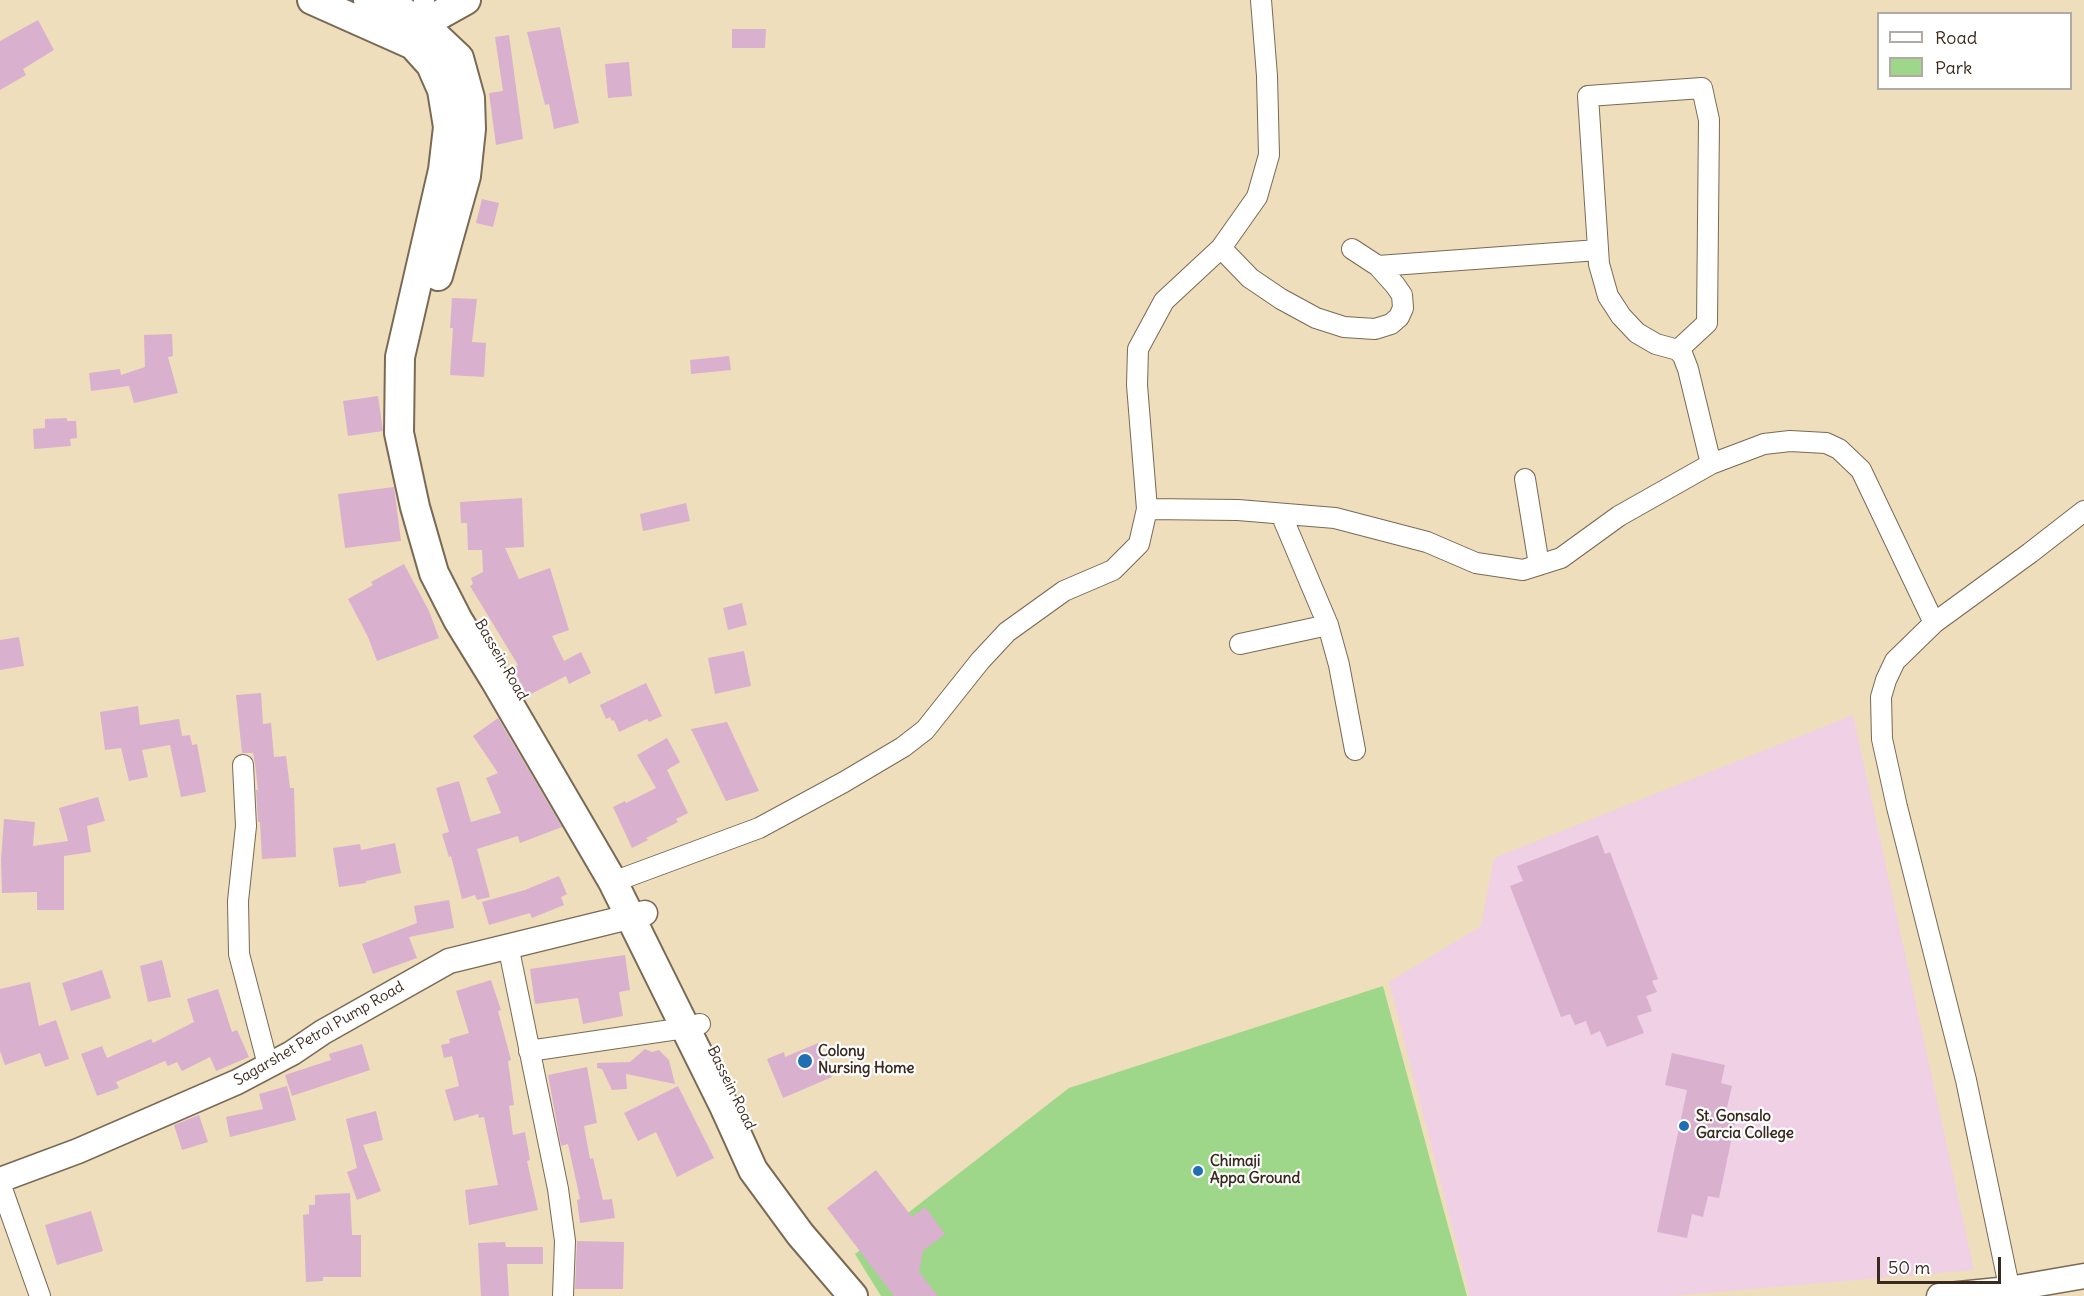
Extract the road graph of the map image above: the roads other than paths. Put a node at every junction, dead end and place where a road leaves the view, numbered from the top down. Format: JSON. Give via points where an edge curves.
{"nodes":[{"id":1,"x":312,"y":0,"type":"edge"},
{"id":2,"x":368,"y":0,"type":"edge"},
{"id":3,"x":466,"y":0,"type":"edge"},
{"id":4,"x":1260,"y":0,"type":"edge"},
{"id":5,"x":420,"y":23,"type":"edge"},
{"id":6,"x":1221,"y":248,"type":"junction"},
{"id":7,"x":1352,"y":249,"type":"dead end"},
{"id":8,"x":1598,"y":250,"type":"junction"},
{"id":9,"x":1378,"y":267,"type":"junction"},
{"id":10,"x":1678,"y":350,"type":"junction"},
{"id":11,"x":1711,"y":464,"type":"junction"},
{"id":12,"x":1525,"y":479,"type":"dead end"},
{"id":13,"x":1147,"y":509,"type":"junction"},
{"id":14,"x":2084,"y":511,"type":"edge"},
{"id":15,"x":1281,"y":514,"type":"junction"},
{"id":16,"x":1539,"y":565,"type":"junction"},
{"id":17,"x":1934,"y":623,"type":"junction"},
{"id":18,"x":1328,"y":625,"type":"junction"},
{"id":19,"x":1240,"y":644,"type":"dead end"},
{"id":20,"x":1355,"y":750,"type":"dead end"},
{"id":21,"x":243,"y":765,"type":"dead end"},
{"id":22,"x":620,"y":879,"type":"junction"},
{"id":23,"x":637,"y":915,"type":"junction"},
{"id":24,"x":508,"y":945,"type":"junction"},
{"id":25,"x":692,"y":1026,"type":"junction"},
{"id":26,"x":529,"y":1051,"type":"junction"},
{"id":27,"x":268,"y":1065,"type":"junction"},
{"id":28,"x":0,"y":1181,"type":"edge"},
{"id":29,"x":2084,"y":1276,"type":"edge"},
{"id":30,"x":2010,"y":1292,"type":"edge"},
{"id":31,"x":2084,"y":1293,"type":"edge"},
{"id":32,"x":40,"y":1296,"type":"edge"},
{"id":33,"x":563,"y":1296,"type":"edge"},
{"id":34,"x":853,"y":1296,"type":"edge"},
{"id":35,"x":873,"y":1296,"type":"edge"},
{"id":36,"x":1939,"y":1296,"type":"edge"},
{"id":37,"x":2067,"y":1296,"type":"edge"}],
"edges":[{"from":1,"to":5,"type":"main road"},
{"from":2,"to":5,"type":"main road","name":"Bassein Road","via":[[404,12]]},
{"from":3,"to":5,"type":"main road"},
{"from":4,"to":6,"type":"street","via":[[1269,155],[1257,197]]},
{"from":5,"to":22,"type":"main road","name":"Bassein Road","via":[[442,90],[448,128],[443,170],[400,357],[399,433],[415,507],[434,573],[458,621]]},
{"from":5,"to":22,"type":"main road","name":"Bassein Road","via":[[459,58],[471,118],[466,176],[418,355],[416,430],[428,505],[450,571]]},
{"from":6,"to":9,"type":"street","via":[[1250,278],[1281,299],[1316,318],[1344,327],[1375,328],[1391,324],[1399,317],[1402,295]]},
{"from":6,"to":13,"type":"street","via":[[1164,301],[1138,348],[1137,386]]},
{"from":7,"to":9,"type":"street"},
{"from":8,"to":9,"type":"street"},
{"from":8,"to":10,"type":"street","via":[[1608,296],[1621,316],[1645,339]]},
{"from":8,"to":10,"type":"street","via":[[1588,96],[1702,88],[1709,120],[1707,323]]},
{"from":10,"to":11,"type":"street","via":[[1688,369]]},
{"from":11,"to":16,"type":"street","via":[[1618,516],[1561,558]]},
{"from":11,"to":17,"type":"street","via":[[1764,444],[1790,441],[1826,443],[1839,448],[1861,470]]},
{"from":12,"to":16,"type":"street"},
{"from":13,"to":15,"type":"street"},
{"from":13,"to":22,"type":"street","via":[[1139,544],[1113,570],[1064,591],[1007,632],[925,730],[903,747],[759,828]]},
{"from":14,"to":17,"type":"street"},
{"from":15,"to":16,"type":"street","via":[[1335,518],[1427,542],[1476,563],[1523,570]]},
{"from":15,"to":18,"type":"street"},
{"from":17,"to":30,"type":"street","via":[[1895,661],[1886,680],[1881,697],[1882,739],[1966,1080]]},
{"from":18,"to":19,"type":"street"},
{"from":18,"to":20,"type":"street"},
{"from":21,"to":27,"type":"street","via":[[246,826],[238,901],[239,954]]},
{"from":22,"to":23,"type":"main road","name":"Bassein Road"},
{"from":23,"to":24,"type":"street","name":"Sagarshet Petrol Pump Road"},
{"from":23,"to":25,"type":"main road","name":"Bassein Road"},
{"from":24,"to":26,"type":"street"},
{"from":24,"to":27,"type":"street","name":"Sagarshet Petrol Pump Road","via":[[449,961]]},
{"from":25,"to":26,"type":"street"},
{"from":25,"to":34,"type":"main road","name":"Bassein Road","via":[[753,1170]]},
{"from":25,"to":35,"type":"main road","name":"Bassein Road","via":[[767,1162]]},
{"from":26,"to":33,"type":"street","via":[[560,1200],[565,1241]]},
{"from":27,"to":28,"type":"street","name":"Sagarshet Petrol Pump Road","via":[[78,1151]]},
{"from":28,"to":32,"type":"street"},
{"from":29,"to":30,"type":"street"},
{"from":30,"to":36,"type":"street"},
{"from":31,"to":37,"type":"street"}]}
